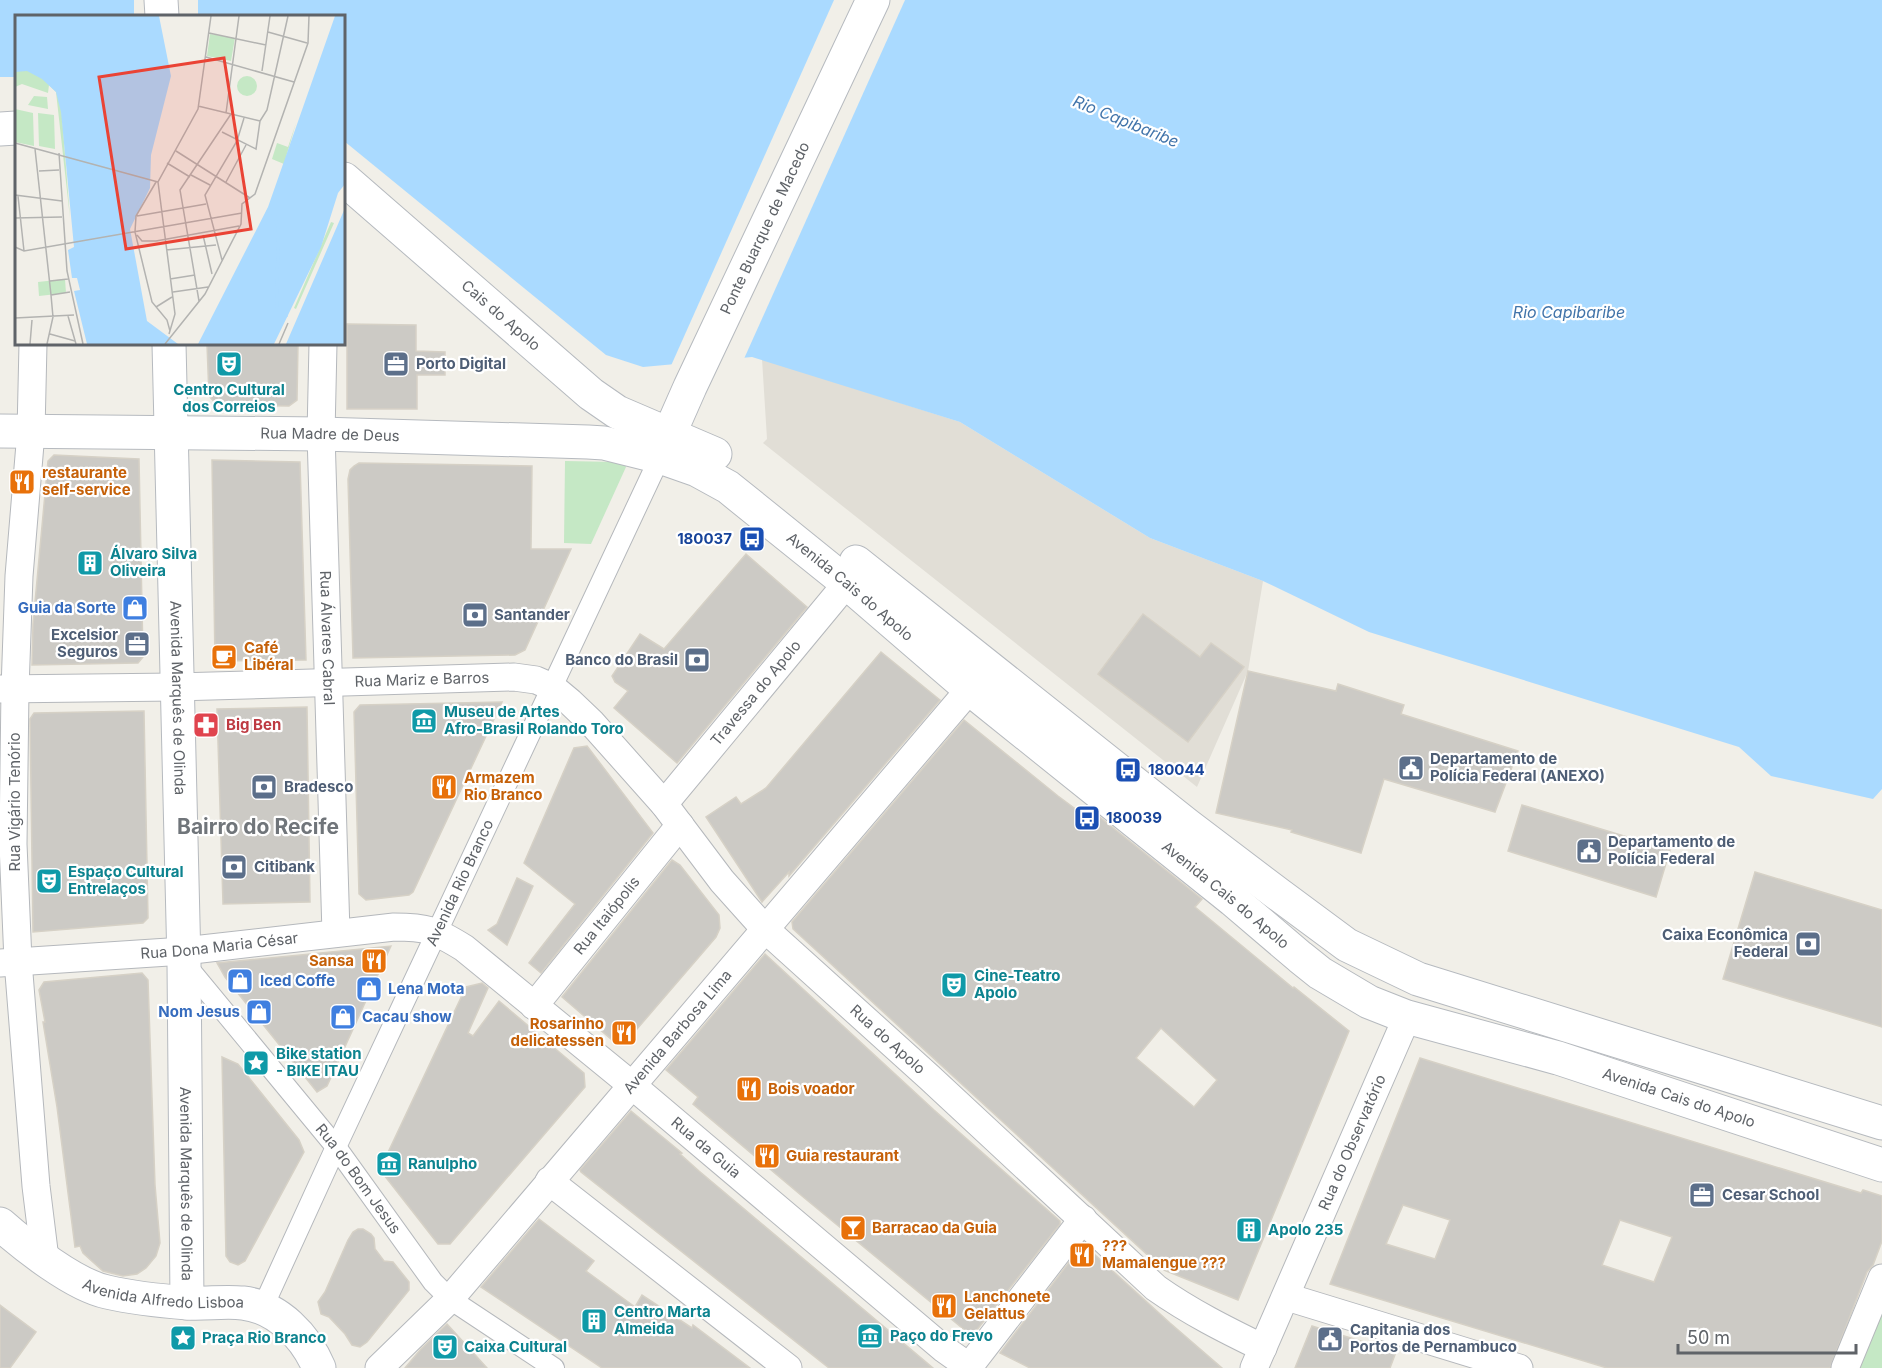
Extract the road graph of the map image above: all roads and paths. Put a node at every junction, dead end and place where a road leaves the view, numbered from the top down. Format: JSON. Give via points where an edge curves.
{"nodes":[{"id":1,"x":161,"y":0,"type":"edge"},
{"id":2,"x":873,"y":0,"type":"edge"},
{"id":3,"x":162,"y":15,"type":"edge"},
{"id":4,"x":15,"y":128,"type":"edge"},
{"id":5,"x":0,"y":129,"type":"edge"},
{"id":6,"x":345,"y":180,"type":"edge"},
{"id":7,"x":33,"y":345,"type":"edge"},
{"id":8,"x":169,"y":345,"type":"edge"},
{"id":9,"x":323,"y":345,"type":"edge"},
{"id":10,"x":16,"y":431,"type":"edge"},
{"id":11,"x":171,"y":434,"type":"junction"},
{"id":12,"x":321,"y":434,"type":"junction"},
{"id":13,"x":665,"y":446,"type":"junction"},
{"id":14,"x":847,"y":583,"type":"junction"},
{"id":15,"x":330,"y":682,"type":"junction"},
{"id":16,"x":176,"y":687,"type":"junction"},
{"id":17,"x":552,"y":687,"type":"junction"},
{"id":18,"x":7,"y":689,"type":"edge"},
{"id":19,"x":970,"y":689,"type":"junction"},
{"id":20,"x":664,"y":804,"type":"junction"},
{"id":21,"x":680,"y":825,"type":"junction"},
{"id":22,"x":7,"y":844,"type":"edge"},
{"id":23,"x":765,"y":929,"type":"junction"},
{"id":24,"x":438,"y":932,"type":"junction"},
{"id":25,"x":336,"y":933,"type":"junction"},
{"id":26,"x":184,"y":957,"type":"junction"},
{"id":27,"x":9,"y":962,"type":"edge"},
{"id":28,"x":534,"y":1006,"type":"junction"},
{"id":29,"x":1407,"y":1017,"type":"junction"},
{"id":30,"x":632,"y":1085,"type":"junction"},
{"id":31,"x":1839,"y":1109,"type":"junction"},
{"id":32,"x":1882,"y":1123,"type":"edge"},
{"id":33,"x":1824,"y":1145,"type":"junction"},
{"id":34,"x":336,"y":1147,"type":"junction"},
{"id":35,"x":1882,"y":1165,"type":"edge"},
{"id":36,"x":549,"y":1181,"type":"junction"},
{"id":37,"x":1083,"y":1219,"type":"junction"},
{"id":38,"x":0,"y":1224,"type":"edge"},
{"id":39,"x":45,"y":1259,"type":"junction"},
{"id":40,"x":1882,"y":1278,"type":"edge"},
{"id":41,"x":1287,"y":1297,"type":"junction"},
{"id":42,"x":450,"y":1299,"type":"junction"},
{"id":43,"x":187,"y":1303,"type":"junction"},
{"id":44,"x":262,"y":1309,"type":"junction"},
{"id":45,"x":1259,"y":1358,"type":"edge"},
{"id":46,"x":319,"y":1368,"type":"edge"},
{"id":47,"x":379,"y":1368,"type":"edge"},
{"id":48,"x":554,"y":1368,"type":"edge"},
{"id":49,"x":788,"y":1368,"type":"edge"},
{"id":50,"x":969,"y":1368,"type":"edge"},
{"id":51,"x":1519,"y":1368,"type":"edge"},
{"id":52,"x":1845,"y":1368,"type":"edge"}],
"edges":[{"from":1,"to":3,"type":"main road"},
{"from":2,"to":13,"type":"main road","name":"Ponte Buarque de Macedo"},
{"from":4,"to":5,"type":"main road"},
{"from":6,"to":13,"type":"main road","name":"Cais do Apolo","via":[[591,394]]},
{"from":7,"to":10,"type":"street","name":"Rua Vigário Tenório"},
{"from":8,"to":11,"type":"main road","name":"Avenida Marquês de Olinda"},
{"from":9,"to":12,"type":"street","name":"Rua Álvares Cabral"},
{"from":10,"to":11,"type":"main road","name":"Rua Madre de Deus"},
{"from":10,"to":18,"type":"street","name":"Rua Vigário Tenório","via":[[19,576]]},
{"from":11,"to":12,"type":"main road","name":"Rua Madre de Deus"},
{"from":11,"to":16,"type":"main road","name":"Avenida Marquês de Olinda"},
{"from":12,"to":13,"type":"main road","name":"Rua Madre de Deus"},
{"from":12,"to":15,"type":"street","name":"Rua Álvares Cabral"},
{"from":13,"to":14,"type":"main road","name":"Avenida Cais do Apolo","via":[[728,487]]},
{"from":13,"to":17,"type":"street","name":"Avenida Rio Branco"},
{"from":13,"to":31,"type":"main road","name":"Avenida Cais do Apolo","via":[[708,451],[742,471],[1186,825],[1347,945],[1418,979]]},
{"from":14,"to":19,"type":"main road","name":"Avenida Cais do Apolo"},
{"from":14,"to":20,"type":"street","name":"Travessa do Apolo"},
{"from":15,"to":16,"type":"street","name":"Rua Mariz e Barros"},
{"from":15,"to":17,"type":"street","name":"Rua Mariz e Barros","via":[[514,677]]},
{"from":15,"to":25,"type":"street","name":"Rua Álvares Cabral"},
{"from":16,"to":18,"type":"street","name":"Rua Mariz e Barros"},
{"from":16,"to":26,"type":"main road","name":"Avenida Marquês de Olinda"},
{"from":17,"to":20,"type":"street","name":"Rua do Apolo","via":[[591,722]]},
{"from":17,"to":24,"type":"street","name":"Avenida Rio Branco"},
{"from":18,"to":22,"type":"street","name":"Rua Vigário Tenório"},
{"from":19,"to":23,"type":"street","name":"Avenida Barbosa Lima"},
{"from":19,"to":29,"type":"main road","name":"Avenida Cais do Apolo","via":[[1320,972],[1370,1002]]},
{"from":20,"to":21,"type":"street","name":"Rua do Apolo"},
{"from":21,"to":23,"type":"street","name":"Rua do Apolo"},
{"from":21,"to":28,"type":"street","name":"Rua Itaiópolis"},
{"from":22,"to":27,"type":"street","name":"Rua Vigário Tenório"},
{"from":23,"to":30,"type":"street","name":"Avenida Barbosa Lima"},
{"from":23,"to":37,"type":"street","name":"Rua do Apolo"},
{"from":24,"to":25,"type":"street","name":"Rua Dona Maria César","via":[[394,927]]},
{"from":24,"to":28,"type":"street","name":"Rua da Guia","via":[[464,948]]},
{"from":24,"to":34,"type":"street","name":"Avenida Rio Branco"},
{"from":25,"to":26,"type":"street","name":"Rua Dona Maria César"},
{"from":26,"to":27,"type":"street","name":"Rua Dona Maria César"},
{"from":26,"to":34,"type":"street","name":"Rua do Bom Jesus"},
{"from":26,"to":43,"type":"main road","name":"Avenida Marquês de Olinda"},
{"from":27,"to":39,"type":"street","name":"Rua Vigário Tenório"},
{"from":28,"to":30,"type":"street","name":"Rua da Guia"},
{"from":29,"to":33,"type":"main road","name":"Avenida Cais do Apolo","via":[[1558,1058]]},
{"from":29,"to":41,"type":"street","name":"Rua do Observatório"},
{"from":30,"to":36,"type":"street","name":"Avenida Barbosa Lima"},
{"from":30,"to":50,"type":"street","name":"Rua da Guia"},
{"from":31,"to":32,"type":"main road","name":"Avenida Cais do Apolo"},
{"from":31,"to":33,"type":"main road"},
{"from":33,"to":35,"type":"main road","name":"Avenida Cais do Apolo"},
{"from":34,"to":42,"type":"street","name":"Rua do Bom Jesus","via":[[426,1274]]},
{"from":34,"to":44,"type":"street","name":"Avenida Rio Branco"},
{"from":36,"to":42,"type":"street","name":"Avenida Barbosa Lima"},
{"from":36,"to":49,"type":"street"},
{"from":37,"to":45,"type":"street","name":"Rua do Apolo","via":[[1156,1288]]},
{"from":37,"to":50,"type":"street"},
{"from":38,"to":39,"type":"main road","name":"Avenida Alfredo Lisboa"},
{"from":39,"to":43,"type":"main road","name":"Avenida Alfredo Lisboa","via":[[105,1292]]},
{"from":40,"to":52,"type":"street"},
{"from":41,"to":45,"type":"street","name":"Rua do Observatório"},
{"from":41,"to":51,"type":"street"},
{"from":42,"to":47,"type":"street","name":"Avenida Barbosa Lima"},
{"from":42,"to":48,"type":"street","name":"Rua do Bom Jesus"},
{"from":43,"to":44,"type":"main road","name":"Avenida Alfredo Lisboa","via":[[244,1303]]},
{"from":44,"to":46,"type":"main road","name":"Avenida Alfredo Lisboa","via":[[279,1317],[304,1340]]}]}
